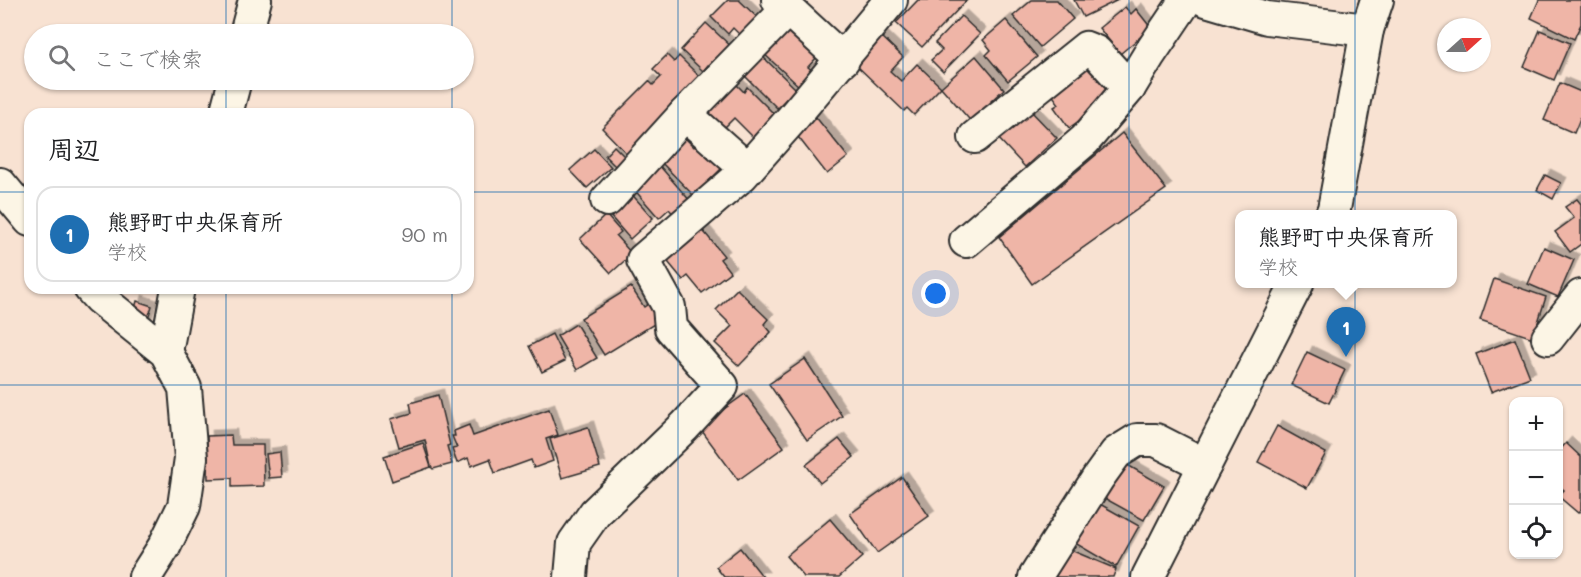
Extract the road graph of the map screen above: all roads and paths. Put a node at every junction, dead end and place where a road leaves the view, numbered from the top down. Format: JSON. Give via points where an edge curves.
{"nodes":[{"id":1,"x":255,"y":0,"type":"edge"},
{"id":2,"x":891,"y":0,"type":"edge"},
{"id":3,"x":1186,"y":0,"type":"edge"},
{"id":4,"x":1206,"y":0,"type":"edge"},
{"id":5,"x":1377,"y":0,"type":"edge"},
{"id":6,"x":777,"y":10,"type":"edge"},
{"id":7,"x":249,"y":24,"type":"edge"},
{"id":8,"x":1367,"y":30,"type":"junction"},
{"id":9,"x":843,"y":60,"type":"junction"},
{"id":10,"x":1129,"y":88,"type":"junction"},
{"id":11,"x":232,"y":90,"type":"edge"},
{"id":12,"x":228,"y":108,"type":"edge"},
{"id":13,"x":685,"y":114,"type":"junction"},
{"id":14,"x":975,"y":137,"type":"dead end"},
{"id":15,"x":747,"y":169,"type":"junction"},
{"id":16,"x":0,"y":184,"type":"edge"},
{"id":17,"x":607,"y":200,"type":"dead end"},
{"id":18,"x":1334,"y":210,"type":"edge"},
{"id":19,"x":24,"y":213,"type":"edge"},
{"id":20,"x":966,"y":241,"type":"dead end"},
{"id":21,"x":1295,"y":288,"type":"edge"},
{"id":22,"x":95,"y":294,"type":"edge"},
{"id":23,"x":177,"y":294,"type":"edge"},
{"id":24,"x":1581,"y":296,"type":"edge"},
{"id":25,"x":1548,"y":338,"type":"dead end"},
{"id":26,"x":166,"y":352,"type":"junction"},
{"id":27,"x":1205,"y":465,"type":"junction"},
{"id":28,"x":145,"y":577,"type":"edge"},
{"id":29,"x":571,"y":577,"type":"edge"},
{"id":30,"x":1035,"y":577,"type":"edge"},
{"id":31,"x":1148,"y":577,"type":"edge"}],
"edges":[{"from":1,"to":7,"type":"street"},
{"from":2,"to":9,"type":"street"},
{"from":3,"to":10,"type":"street"},
{"from":4,"to":8,"type":"street","via":[[1267,18]]},
{"from":5,"to":8,"type":"street"},
{"from":6,"to":9,"type":"street"},
{"from":6,"to":13,"type":"street"},
{"from":8,"to":18,"type":"street"},
{"from":9,"to":15,"type":"street"},
{"from":10,"to":14,"type":"street","via":[[1096,52],[1086,48]]},
{"from":10,"to":20,"type":"street","via":[[1085,140]]},
{"from":11,"to":12,"type":"street"},
{"from":13,"to":15,"type":"street"},
{"from":13,"to":17,"type":"street"},
{"from":15,"to":29,"type":"street","via":[[643,260],[669,307],[671,328],[722,386],[595,513],[574,543]]},
{"from":16,"to":19,"type":"street"},
{"from":21,"to":27,"type":"street"},
{"from":22,"to":26,"type":"street"},
{"from":23,"to":26,"type":"street"},
{"from":24,"to":25,"type":"street"},
{"from":26,"to":28,"type":"street","via":[[185,388],[191,458],[184,506]]},
{"from":27,"to":30,"type":"street","via":[[1156,440],[1137,440],[1116,453]]},
{"from":27,"to":31,"type":"street"}]}
